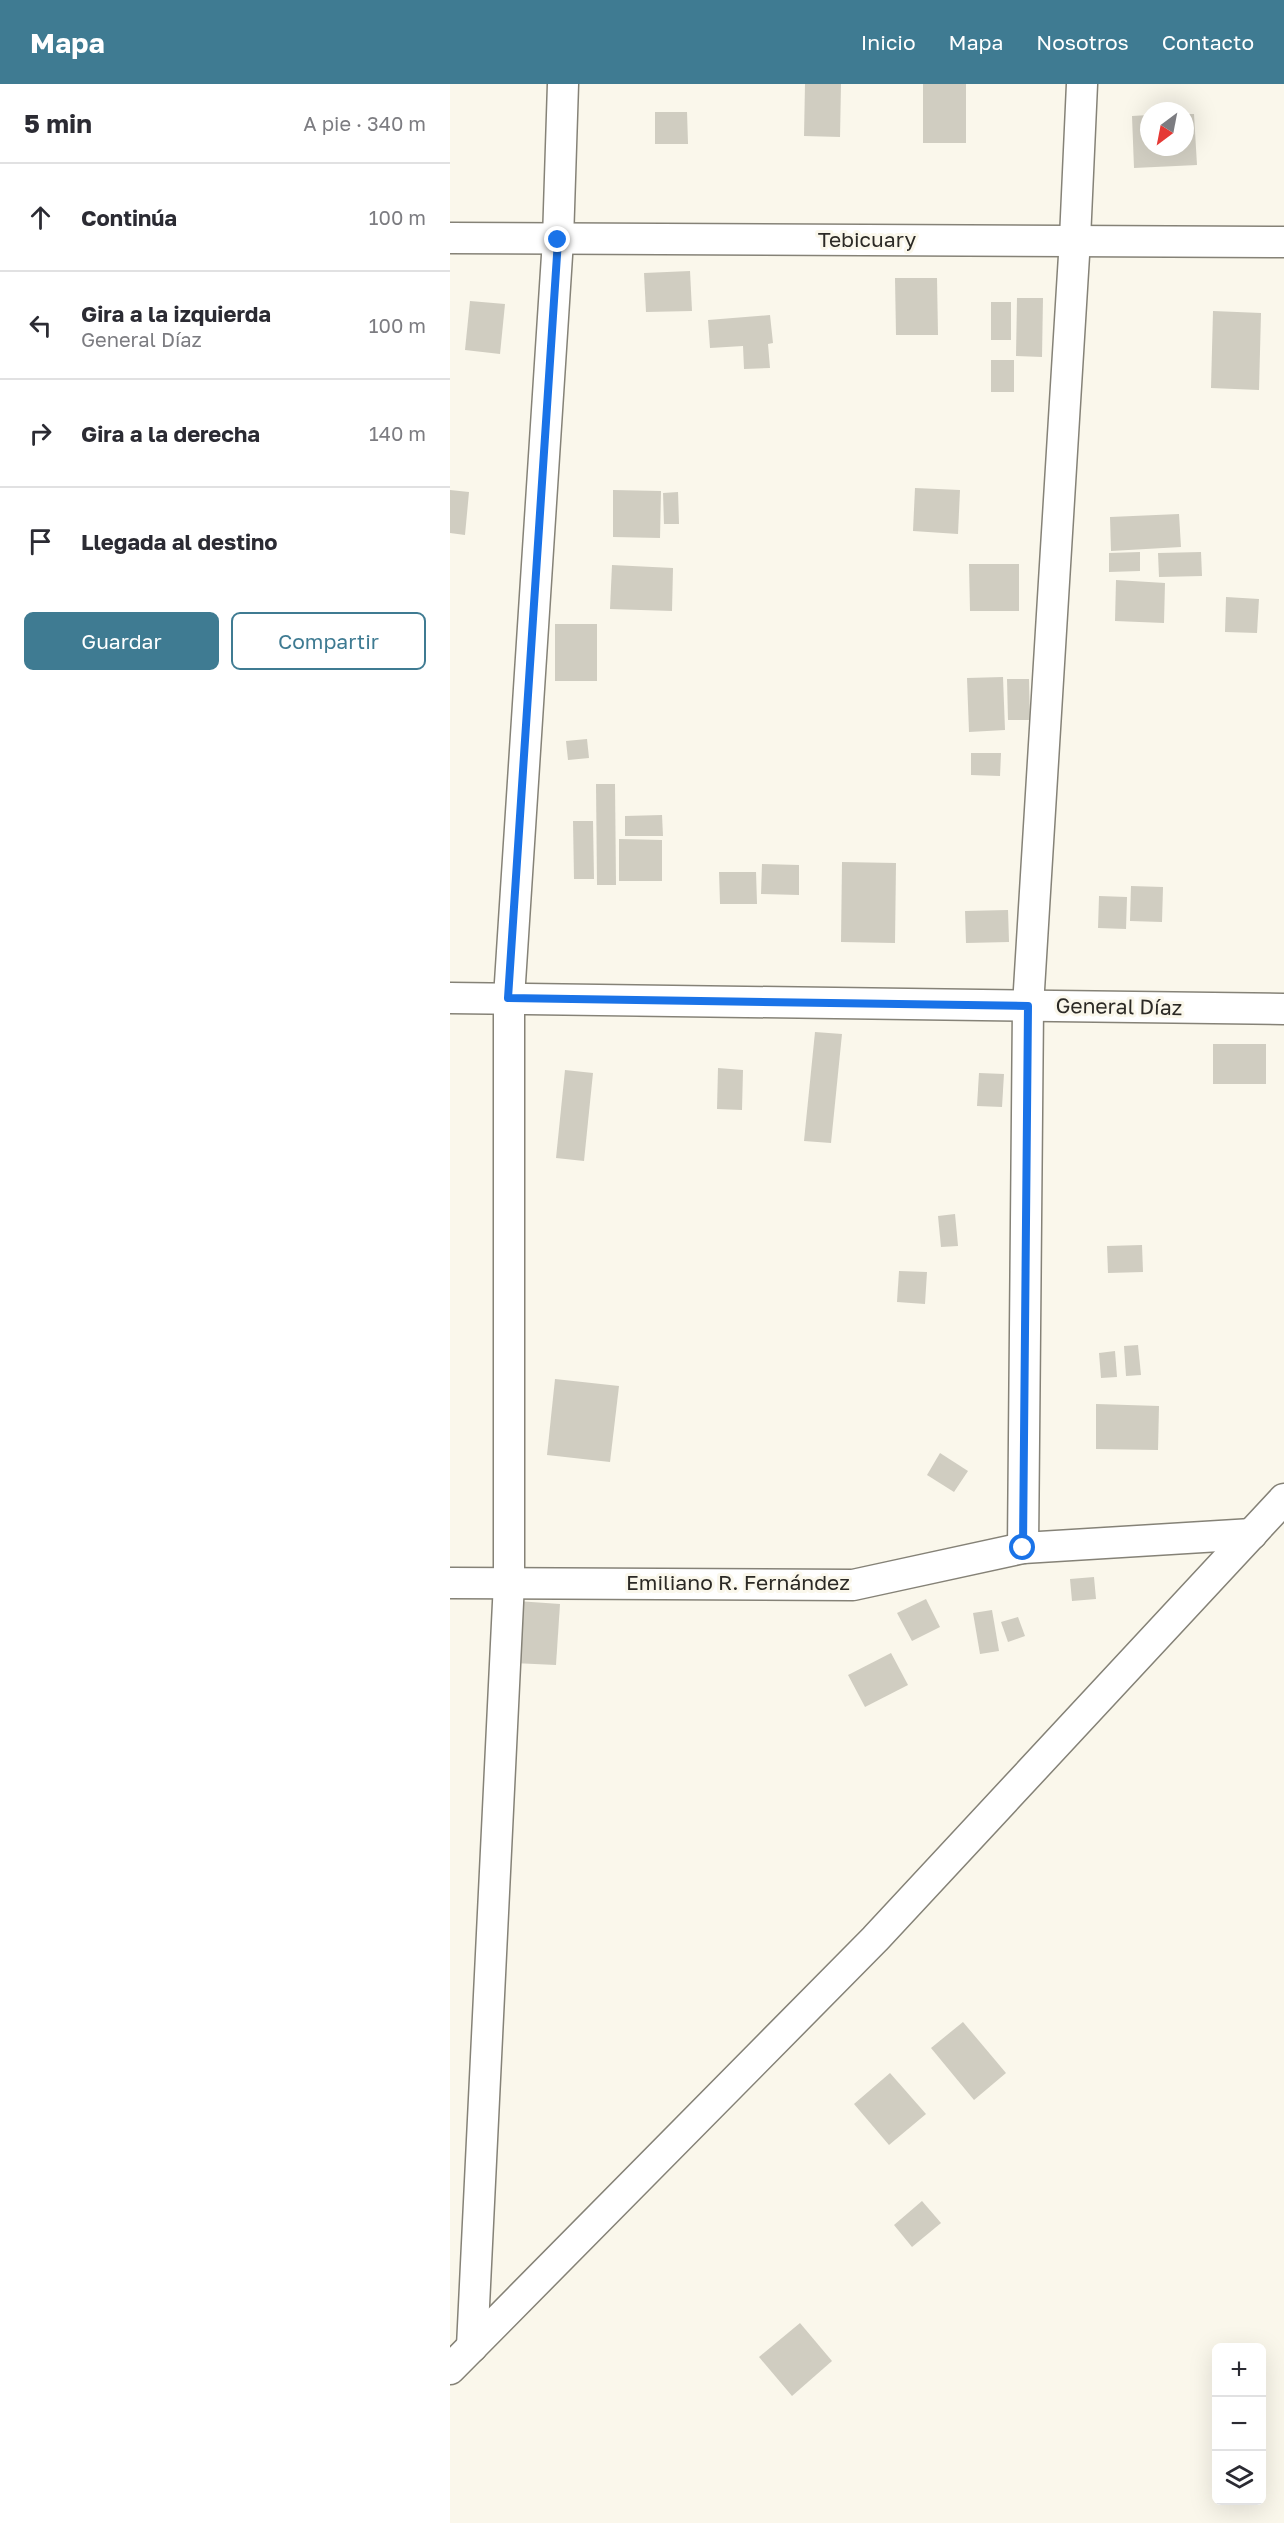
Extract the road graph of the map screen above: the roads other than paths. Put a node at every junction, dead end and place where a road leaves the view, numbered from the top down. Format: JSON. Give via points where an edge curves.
{"nodes":[{"id":1,"x":563,"y":84,"type":"edge"},
{"id":2,"x":1082,"y":84,"type":"edge"},
{"id":3,"x":450,"y":238,"type":"edge"},
{"id":4,"x":1075,"y":239,"type":"junction"},
{"id":5,"x":558,"y":240,"type":"junction"},
{"id":6,"x":1284,"y":242,"type":"edge"},
{"id":7,"x":450,"y":998,"type":"edge"},
{"id":8,"x":508,"y":998,"type":"junction"},
{"id":9,"x":1028,"y":1006,"type":"junction"},
{"id":10,"x":1284,"y":1009,"type":"edge"},
{"id":11,"x":1284,"y":1500,"type":"edge"},
{"id":12,"x":1252,"y":1534,"type":"junction"},
{"id":13,"x":1023,"y":1548,"type":"junction"},
{"id":14,"x":509,"y":1582,"type":"junction"},
{"id":15,"x":450,"y":1583,"type":"edge"},
{"id":16,"x":472,"y":2347,"type":"junction"},
{"id":17,"x":450,"y":2369,"type":"edge"}],
"edges":[{"from":1,"to":5,"type":"street"},
{"from":2,"to":4,"type":"street"},
{"from":3,"to":5,"type":"street","name":"Tebicuary"},
{"from":4,"to":5,"type":"street","name":"Tebicuary"},
{"from":4,"to":6,"type":"street","name":"Tebicuary"},
{"from":4,"to":9,"type":"street"},
{"from":5,"to":8,"type":"street"},
{"from":7,"to":8,"type":"street","name":"General Díaz"},
{"from":8,"to":9,"type":"street","name":"General Díaz"},
{"from":8,"to":14,"type":"street"},
{"from":9,"to":10,"type":"street","name":"General Díaz"},
{"from":9,"to":13,"type":"street"},
{"from":11,"to":12,"type":"street"},
{"from":12,"to":13,"type":"street","name":"Emiliano R. Fernández"},
{"from":12,"to":16,"type":"street","via":[[875,1939]]},
{"from":13,"to":14,"type":"street","name":"Emiliano R. Fernández","via":[[853,1584]]},
{"from":14,"to":15,"type":"street","name":"Emiliano R. Fernández"},
{"from":14,"to":16,"type":"street"},
{"from":16,"to":17,"type":"street"}]}
